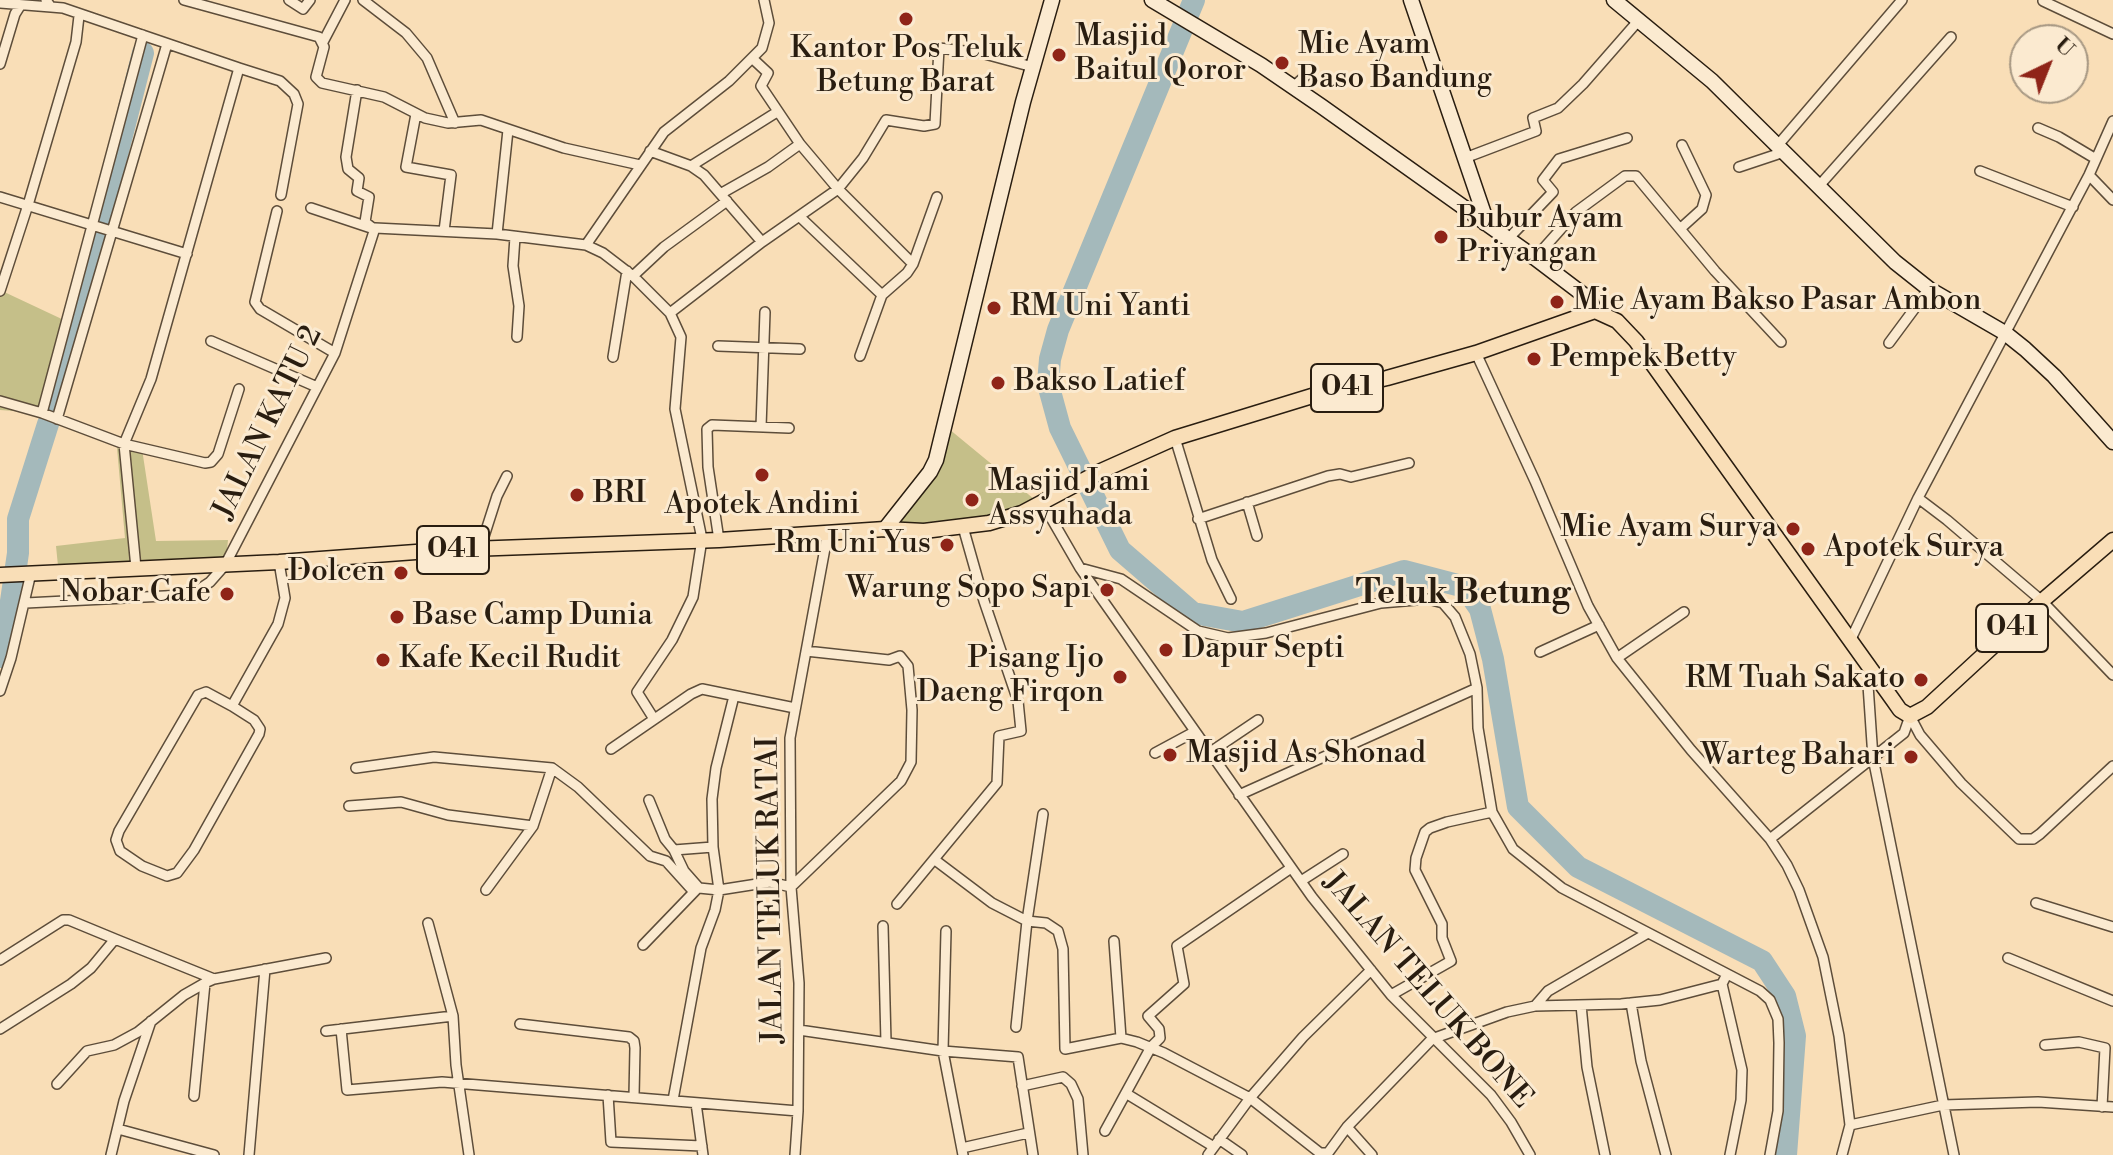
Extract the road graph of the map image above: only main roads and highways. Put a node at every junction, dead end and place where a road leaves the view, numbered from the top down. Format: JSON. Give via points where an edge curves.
{"nodes":[{"id":1,"x":2113,"y":540,"type":"edge"},
{"id":2,"x":3,"y":574,"type":"edge"}],
"edges":[{"from":1,"to":2,"type":"main road","number":"041","via":[[1927,707],[1910,716],[1900,710],[1636,341],[1617,321],[1595,311],[1476,353],[1175,438],[989,523],[924,531]]}]}
